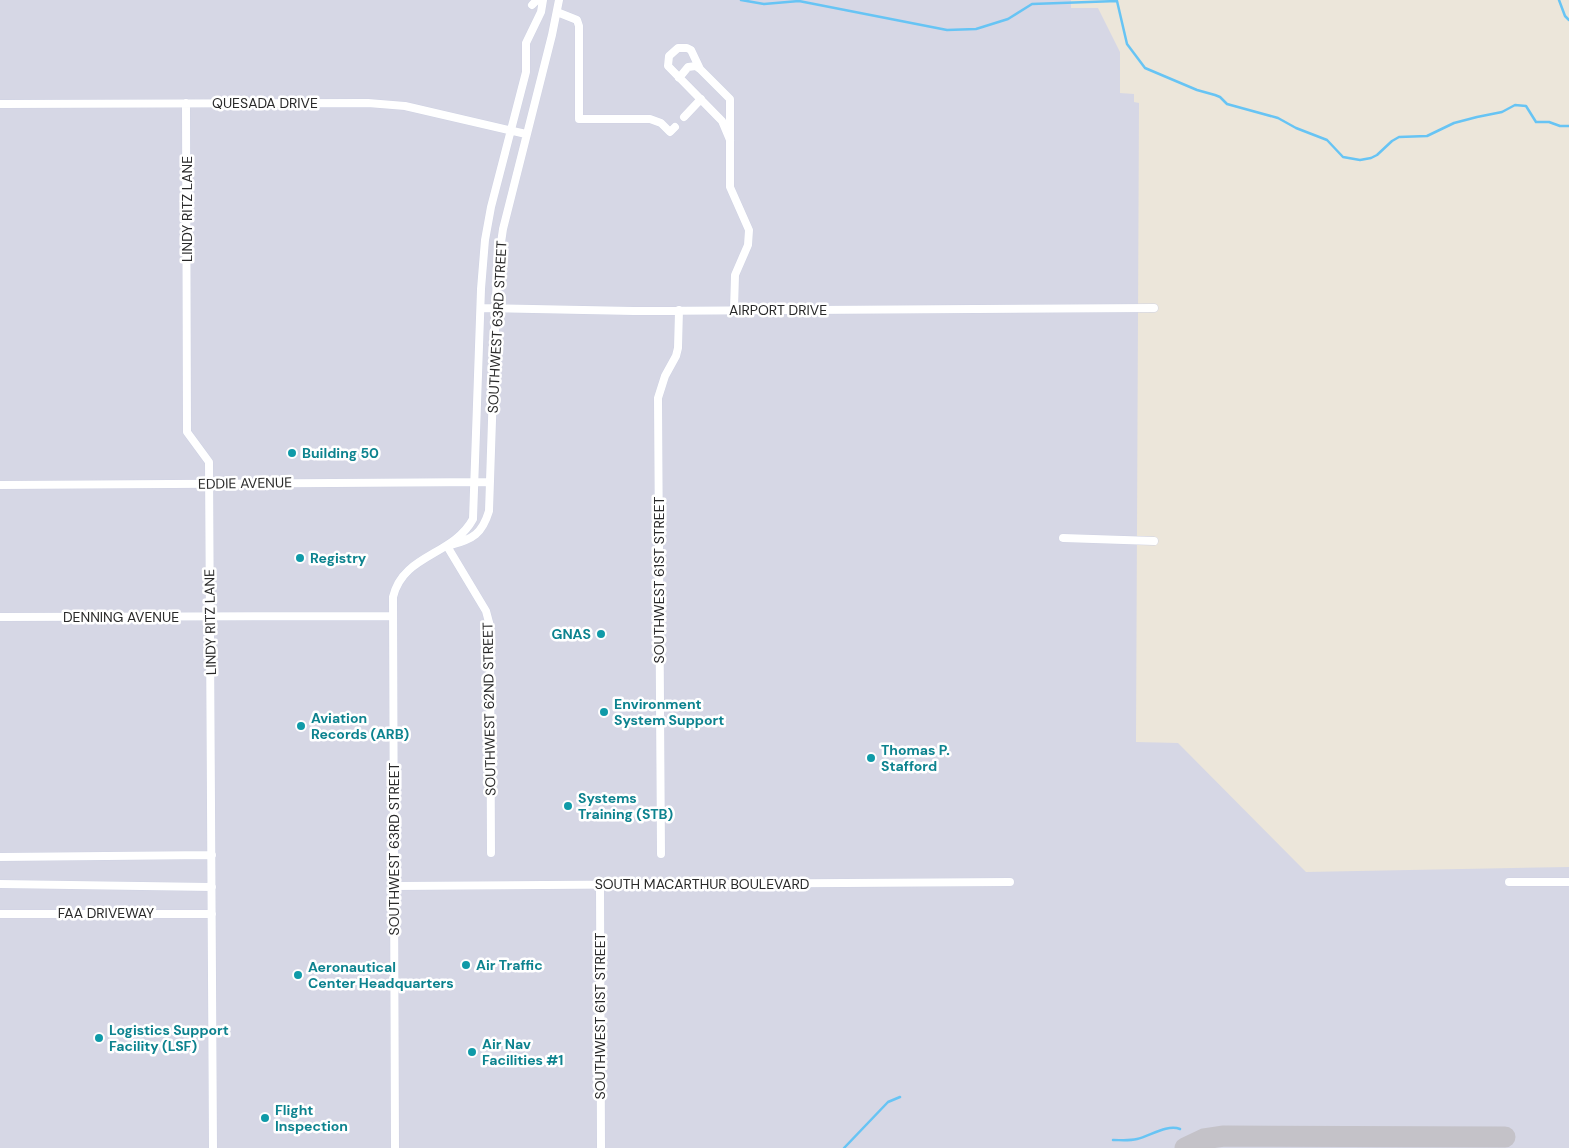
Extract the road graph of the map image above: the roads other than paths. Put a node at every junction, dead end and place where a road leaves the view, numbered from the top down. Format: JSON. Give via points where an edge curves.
{"nodes":[{"id":1,"x":543,"y":0,"type":"edge"},
{"id":2,"x":559,"y":0,"type":"edge"},
{"id":3,"x":557,"y":12,"type":"junction"},
{"id":4,"x":700,"y":69,"type":"junction"},
{"id":5,"x":679,"y":78,"type":"junction"},
{"id":6,"x":701,"y":100,"type":"junction"},
{"id":7,"x":186,"y":103,"type":"junction"},
{"id":8,"x":0,"y":104,"type":"edge"},
{"id":9,"x":684,"y":117,"type":"dead end"},
{"id":10,"x":672,"y":129,"type":"dead end"},
{"id":11,"x":511,"y":131,"type":"junction"},
{"id":12,"x":526,"y":134,"type":"junction"},
{"id":13,"x":730,"y":140,"type":"junction"},
{"id":14,"x":481,"y":308,"type":"junction"},
{"id":15,"x":496,"y":308,"type":"junction"},
{"id":16,"x":1154,"y":308,"type":"dead end"},
{"id":17,"x":679,"y":310,"type":"junction"},
{"id":18,"x":734,"y":310,"type":"junction"},
{"id":19,"x":475,"y":481,"type":"junction"},
{"id":20,"x":490,"y":482,"type":"junction"},
{"id":21,"x":209,"y":483,"type":"junction"},
{"id":22,"x":0,"y":485,"type":"edge"},
{"id":23,"x":1063,"y":538,"type":"dead end"},
{"id":24,"x":1154,"y":541,"type":"dead end"},
{"id":25,"x":447,"y":546,"type":"junction"},
{"id":26,"x":210,"y":616,"type":"junction"},
{"id":27,"x":392,"y":616,"type":"junction"},
{"id":28,"x":0,"y":617,"type":"edge"},
{"id":29,"x":491,"y":853,"type":"dead end"},
{"id":30,"x":661,"y":854,"type":"dead end"},
{"id":31,"x":212,"y":855,"type":"junction"},
{"id":32,"x":0,"y":857,"type":"edge"},
{"id":33,"x":1010,"y":882,"type":"dead end"},
{"id":34,"x":1508,"y":882,"type":"dead end"},
{"id":35,"x":1569,"y":882,"type":"edge"},
{"id":36,"x":0,"y":884,"type":"edge"},
{"id":37,"x":600,"y":884,"type":"junction"},
{"id":38,"x":212,"y":886,"type":"junction"},
{"id":39,"x":394,"y":886,"type":"junction"},
{"id":40,"x":0,"y":914,"type":"edge"},
{"id":41,"x":212,"y":914,"type":"junction"},
{"id":42,"x":213,"y":1148,"type":"edge"},
{"id":43,"x":395,"y":1148,"type":"edge"},
{"id":44,"x":600,"y":1148,"type":"edge"}],
"edges":[{"from":1,"to":11,"type":"street","name":"SOUTHWEST 63RD STREET","via":[[526,43],[526,72]]},
{"from":2,"to":3,"type":"street","name":"SOUTHWEST 63RD STREET"},
{"from":3,"to":10,"type":"street","via":[[576,20],[580,26],[580,119],[656,120]]},
{"from":3,"to":12,"type":"street","name":"SOUTHWEST 63RD STREET"},
{"from":4,"to":5,"type":"street","via":[[688,67]]},
{"from":4,"to":5,"type":"street","via":[[691,50],[678,48],[672,53],[668,66]]},
{"from":4,"to":13,"type":"street","via":[[730,100]]},
{"from":5,"to":6,"type":"street"},
{"from":6,"to":9,"type":"street"},
{"from":6,"to":13,"type":"street","via":[[722,121]]},
{"from":7,"to":8,"type":"street","name":"QUESADA DRIVE"},
{"from":7,"to":11,"type":"street","name":"QUESADA DRIVE","via":[[368,103],[404,106]]},
{"from":7,"to":21,"type":"street","name":"LINDY RITZ LANE","via":[[187,432],[209,462]]},
{"from":11,"to":12,"type":"street","name":"QUESADA DRIVE"},
{"from":11,"to":14,"type":"street","name":"SOUTHWEST 63RD STREET","via":[[485,240]]},
{"from":12,"to":15,"type":"street","name":"SOUTHWEST 63RD STREET","via":[[503,229]]},
{"from":13,"to":18,"type":"street","via":[[730,187],[749,230],[748,245],[735,275]]},
{"from":14,"to":15,"type":"street","name":"AIRPORT DRIVE"},
{"from":14,"to":19,"type":"street","name":"SOUTHWEST 63RD STREET"},
{"from":15,"to":17,"type":"street","name":"AIRPORT DRIVE"},
{"from":15,"to":20,"type":"street","name":"SOUTHWEST 63RD STREET"},
{"from":16,"to":18,"type":"street","name":"AIRPORT DRIVE"},
{"from":17,"to":18,"type":"street","name":"AIRPORT DRIVE"},
{"from":17,"to":30,"type":"street","name":"SOUTHWEST 61ST STREET","via":[[678,348],[664,376],[658,398]]},
{"from":19,"to":20,"type":"street","name":"EDDIE AVENUE"},
{"from":19,"to":21,"type":"street","name":"EDDIE AVENUE"},
{"from":19,"to":25,"type":"street","name":"SOUTHWEST 63RD STREET","via":[[473,519],[468,530]]},
{"from":20,"to":25,"type":"street","name":"SOUTHWEST 63RD STREET","via":[[485,524],[477,535],[467,541]]},
{"from":21,"to":22,"type":"street","name":"EDDIE AVENUE"},
{"from":21,"to":26,"type":"street","name":"LINDY RITZ LANE"},
{"from":23,"to":24,"type":"street"},
{"from":25,"to":27,"type":"street","name":"SOUTHWEST 63RD STREET","via":[[402,576],[395,586]]},
{"from":25,"to":29,"type":"street","name":"SOUTHWEST 62ND STREET","via":[[486,611],[490,626]]},
{"from":26,"to":27,"type":"street","name":"DENNING AVENUE"},
{"from":26,"to":28,"type":"street","name":"DENNING AVENUE"},
{"from":26,"to":31,"type":"street","name":"LINDY RITZ LANE"},
{"from":27,"to":39,"type":"street","name":"SOUTHWEST 63RD STREET"},
{"from":31,"to":32,"type":"street"},
{"from":31,"to":38,"type":"street","name":"LINDY RITZ LANE"},
{"from":33,"to":37,"type":"street","name":"SOUTH MACARTHUR BOULEVARD"},
{"from":34,"to":35,"type":"street"},
{"from":36,"to":38,"type":"street"},
{"from":37,"to":39,"type":"street","name":"SOUTH MACARTHUR BOULEVARD"},
{"from":37,"to":44,"type":"street","name":"SOUTHWEST 61ST STREET"},
{"from":38,"to":41,"type":"street","name":"LINDY RITZ LANE"},
{"from":39,"to":43,"type":"street","name":"SOUTHWEST 63RD STREET"},
{"from":40,"to":41,"type":"street","name":"FAA DRIVEWAY"},
{"from":41,"to":42,"type":"street","name":"LINDY RITZ LANE"}]}
